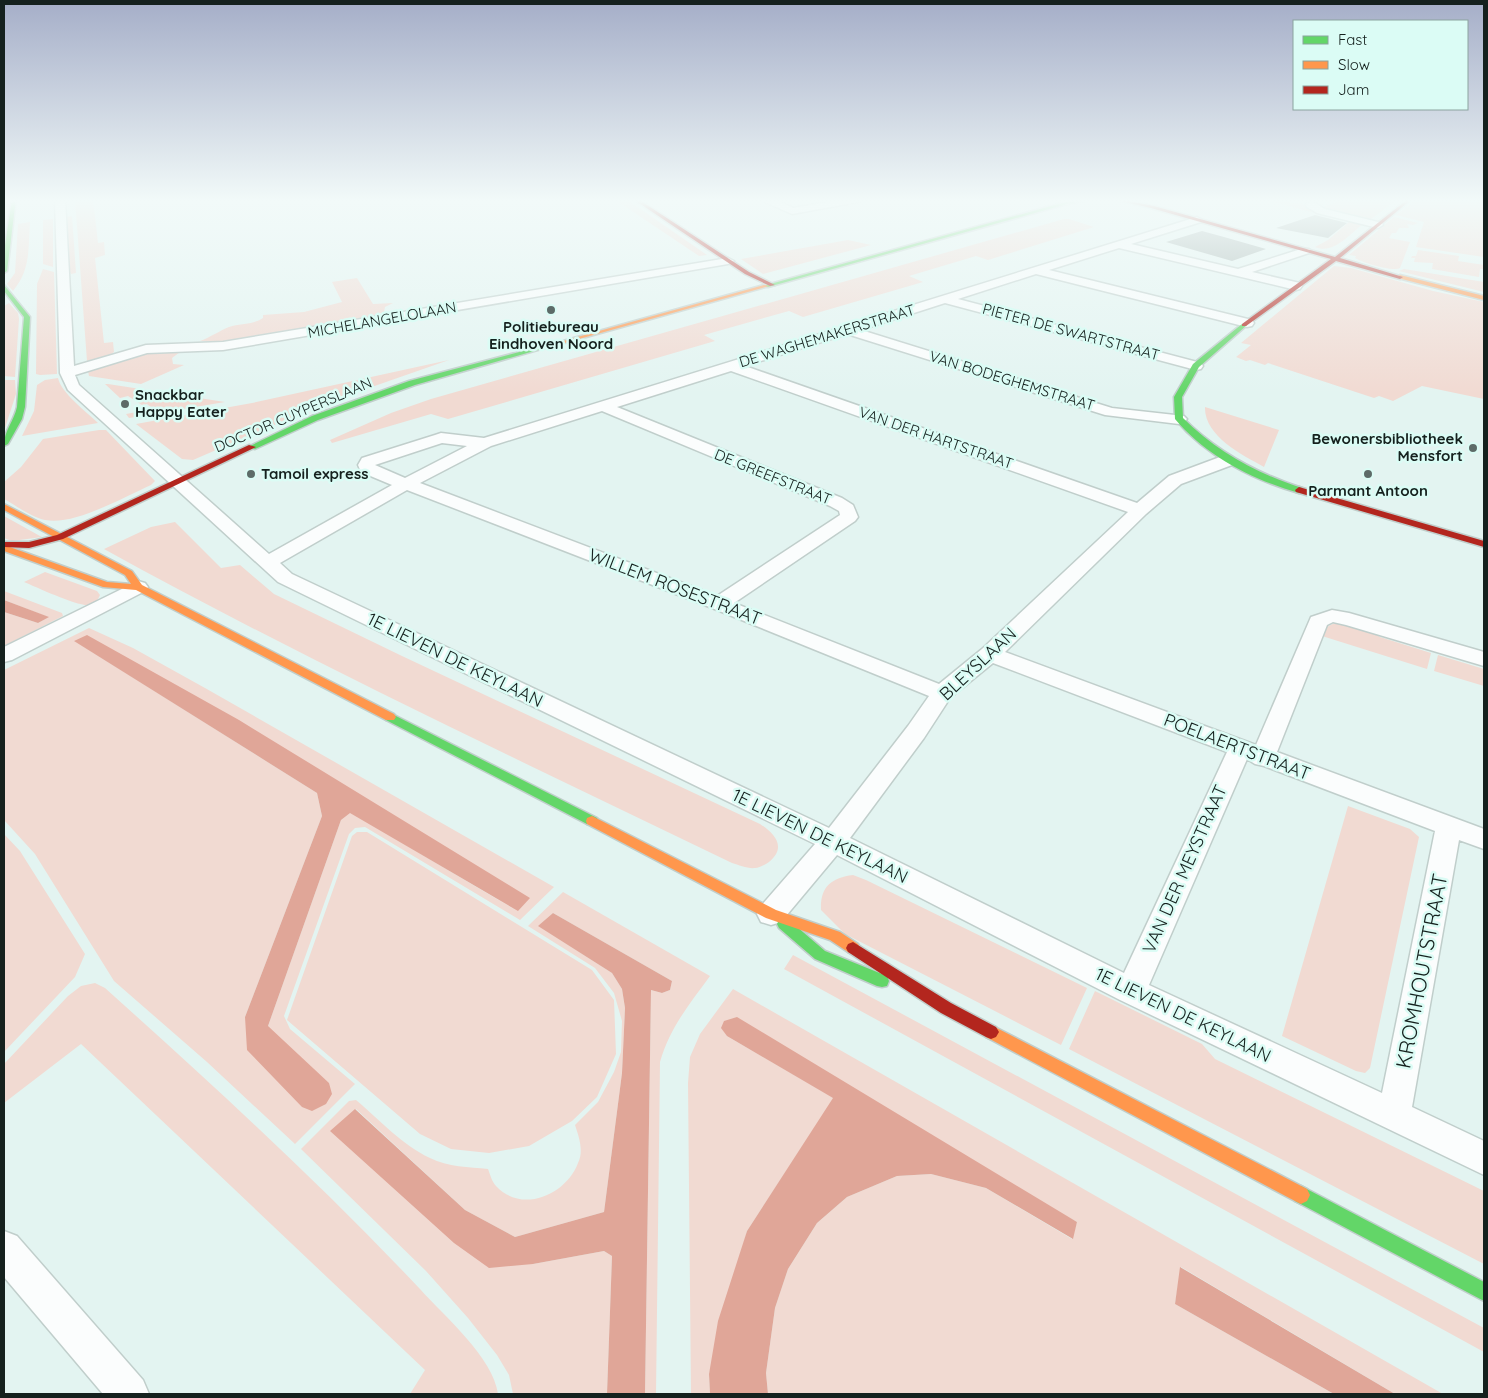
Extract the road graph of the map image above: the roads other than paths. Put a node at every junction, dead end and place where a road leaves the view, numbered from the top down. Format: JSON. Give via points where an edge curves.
{"nodes":[{"id":1,"x":63,"y":264,"type":"edge"},
{"id":2,"x":709,"y":264,"type":"edge"},
{"id":3,"x":733,"y":264,"type":"edge"},
{"id":4,"x":846,"y":264,"type":"edge"},
{"id":5,"x":1054,"y":264,"type":"edge"},
{"id":6,"x":1200,"y":264,"type":"edge"},
{"id":7,"x":1263,"y":264,"type":"edge"},
{"id":8,"x":1327,"y":264,"type":"edge"},
{"id":9,"x":1353,"y":264,"type":"edge"},
{"id":10,"x":1034,"y":270,"type":"junction"},
{"id":11,"x":1236,"y":273,"type":"junction"},
{"id":12,"x":772,"y":285,"type":"junction"},
{"id":13,"x":1296,"y":286,"type":"junction"},
{"id":14,"x":4,"y":287,"type":"edge"},
{"id":15,"x":1484,"y":298,"type":"edge"},
{"id":16,"x":945,"y":299,"type":"junction"},
{"id":17,"x":1247,"y":323,"type":"junction"},
{"id":18,"x":848,"y":330,"type":"junction"},
{"id":19,"x":731,"y":366,"type":"junction"},
{"id":20,"x":1196,"y":366,"type":"junction"},
{"id":21,"x":67,"y":374,"type":"junction"},
{"id":22,"x":602,"y":406,"type":"junction"},
{"id":23,"x":1179,"y":420,"type":"junction"},
{"id":24,"x":485,"y":443,"type":"junction"},
{"id":25,"x":4,"y":444,"type":"edge"},
{"id":26,"x":1226,"y":461,"type":"junction"},
{"id":27,"x":177,"y":481,"type":"junction"},
{"id":28,"x":406,"y":484,"type":"junction"},
{"id":29,"x":4,"y":507,"type":"edge"},
{"id":30,"x":1140,"y":510,"type":"junction"},
{"id":31,"x":60,"y":537,"type":"junction"},
{"id":32,"x":1484,"y":544,"type":"edge"},
{"id":33,"x":4,"y":547,"type":"edge"},
{"id":34,"x":268,"y":562,"type":"junction"},
{"id":35,"x":45,"y":563,"type":"junction"},
{"id":36,"x":138,"y":587,"type":"junction"},
{"id":37,"x":718,"y":604,"type":"junction"},
{"id":38,"x":990,"y":654,"type":"junction"},
{"id":39,"x":4,"y":655,"type":"edge"},
{"id":40,"x":1484,"y":659,"type":"edge"},
{"id":41,"x":942,"y":693,"type":"junction"},
{"id":42,"x":1252,"y":753,"type":"junction"},
{"id":43,"x":1449,"y":826,"type":"junction"},
{"id":44,"x":1484,"y":839,"type":"edge"},
{"id":45,"x":833,"y":841,"type":"junction"},
{"id":46,"x":771,"y":914,"type":"junction"},
{"id":47,"x":1131,"y":990,"type":"junction"},
{"id":48,"x":946,"y":1008,"type":"junction"},
{"id":49,"x":1394,"y":1116,"type":"junction"},
{"id":50,"x":1484,"y":1158,"type":"edge"},
{"id":51,"x":4,"y":1249,"type":"edge"},
{"id":52,"x":1484,"y":1292,"type":"edge"},
{"id":53,"x":129,"y":1394,"type":"edge"}],
"edges":[{"from":1,"to":21,"type":"street"},
{"from":2,"to":21,"type":"street","name":"MICHELANGELOLAAN","via":[[224,346],[146,349]]},
{"from":3,"to":12,"type":"street"},
{"from":4,"to":12,"type":"street","name":"DOCTOR CUYPERSLAAN"},
{"from":5,"to":10,"type":"street","name":"DE WAGHEMAKERSTRAAT"},
{"from":6,"to":11,"type":"street"},
{"from":7,"to":11,"type":"street"},
{"from":8,"to":13,"type":"street"},
{"from":9,"to":15,"type":"street"},
{"from":10,"to":16,"type":"street","name":"DE WAGHEMAKERSTRAAT"},
{"from":10,"to":17,"type":"street"},
{"from":11,"to":13,"type":"street"},
{"from":12,"to":27,"type":"street","name":"DOCTOR CUYPERSLAAN","via":[[412,383],[315,418]]},
{"from":13,"to":17,"type":"street"},
{"from":14,"to":25,"type":"street","via":[[27,318],[21,406],[18,419]]},
{"from":16,"to":18,"type":"street","name":"DE WAGHEMAKERSTRAAT"},
{"from":16,"to":20,"type":"street","name":"PIETER DE SWARTSTRAAT"},
{"from":17,"to":20,"type":"street"},
{"from":18,"to":19,"type":"street","name":"DE WAGHEMAKERSTRAAT"},
{"from":18,"to":23,"type":"street","name":"VAN BODEGHEMSTRAAT","via":[[1110,412]]},
{"from":19,"to":22,"type":"street","name":"DE WAGHEMAKERSTRAAT"},
{"from":19,"to":30,"type":"street","name":"VAN DER HARTSTRAAT"},
{"from":20,"to":23,"type":"street","via":[[1178,397]]},
{"from":21,"to":27,"type":"street","name":"1E LIEVEN DE KEYLAAN","via":[[72,387]]},
{"from":22,"to":24,"type":"street","name":"DE WAGHEMAKERSTRAAT"},
{"from":22,"to":37,"type":"street","name":"DE GREEFSTRAAT","via":[[847,509],[848,517]]},
{"from":23,"to":26,"type":"street","via":[[1203,445]]},
{"from":24,"to":28,"type":"street","name":"DE WAGHEMAKERSTRAAT"},
{"from":24,"to":28,"type":"street","name":"DE WAGHEMAKERSTRAAT","via":[[441,438],[366,465]]},
{"from":26,"to":30,"type":"street","name":"BLEYSLAAN","via":[[1175,480]]},
{"from":26,"to":32,"type":"street","via":[[1295,489]]},
{"from":27,"to":31,"type":"street","name":"DOCTOR CUYPERSLAAN"},
{"from":27,"to":34,"type":"street","name":"1E LIEVEN DE KEYLAAN"},
{"from":28,"to":34,"type":"street","name":"DE WAGHEMAKERSTRAAT"},
{"from":28,"to":37,"type":"street","name":"WILLEM ROSESTRAAT"},
{"from":29,"to":31,"type":"street"},
{"from":30,"to":38,"type":"street","name":"BLEYSLAAN"},
{"from":31,"to":33,"type":"street","name":"DOCTOR CUYPERSLAAN"},
{"from":31,"to":35,"type":"street","via":[[48,552]]},
{"from":31,"to":36,"type":"street","via":[[129,573]]},
{"from":33,"to":35,"type":"street"},
{"from":34,"to":45,"type":"street","name":"1E LIEVEN DE KEYLAAN","via":[[285,578]]},
{"from":35,"to":36,"type":"street","via":[[106,585]]},
{"from":36,"to":39,"type":"street"},
{"from":36,"to":46,"type":"street"},
{"from":37,"to":41,"type":"street","name":"WILLEM ROSESTRAAT"},
{"from":38,"to":41,"type":"street","name":"BLEYSLAAN"},
{"from":38,"to":42,"type":"street","name":"POELAERTSTRAAT"},
{"from":40,"to":42,"type":"street","name":"VAN DER MEYSTRAAT","via":[[1349,619],[1332,616],[1318,620]]},
{"from":41,"to":45,"type":"street","name":"BLEYSLAAN"},
{"from":42,"to":43,"type":"street","name":"POELAERTSTRAAT"},
{"from":42,"to":47,"type":"street","name":"VAN DER MEYSTRAAT"},
{"from":43,"to":44,"type":"street","name":"POELAERTSTRAAT"},
{"from":43,"to":49,"type":"street","name":"KROMHOUTSTRAAT"},
{"from":45,"to":46,"type":"street","name":"BLEYSLAAN"},
{"from":45,"to":47,"type":"street","name":"1E LIEVEN DE KEYLAAN"},
{"from":46,"to":48,"type":"street","via":[[835,936]]},
{"from":46,"to":48,"type":"street","via":[[820,956]]},
{"from":47,"to":49,"type":"street","name":"1E LIEVEN DE KEYLAAN"},
{"from":48,"to":52,"type":"street"},
{"from":49,"to":50,"type":"street","name":"1E LIEVEN DE KEYLAAN"},
{"from":51,"to":53,"type":"street"}]}
